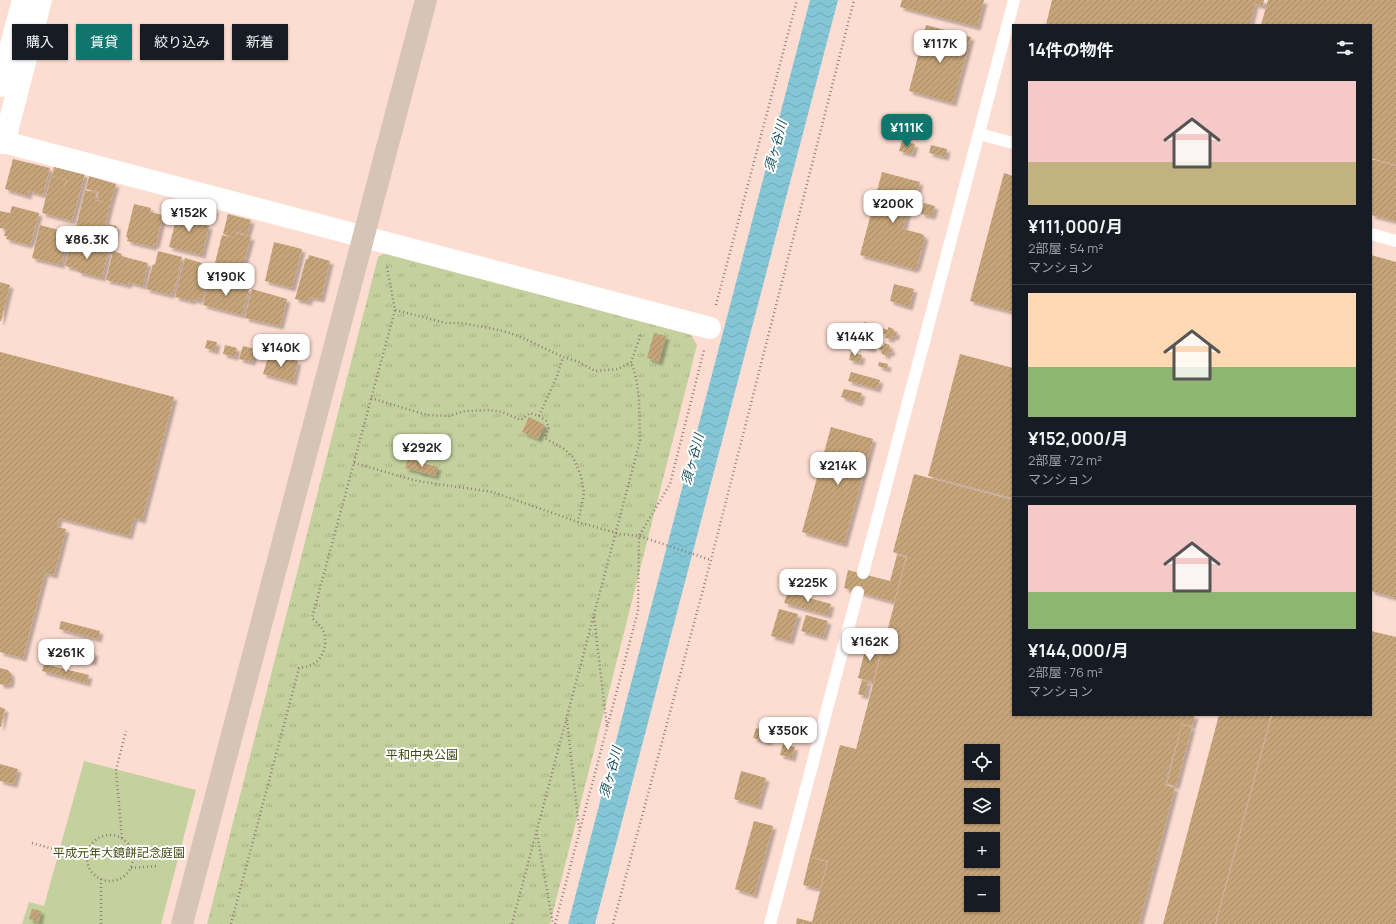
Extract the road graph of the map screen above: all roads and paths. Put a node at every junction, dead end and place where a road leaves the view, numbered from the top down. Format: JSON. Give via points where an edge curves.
{"nodes":[{"id":1,"x":22,"y":0,"type":"edge"},
{"id":2,"x":41,"y":0,"type":"edge"},
{"id":3,"x":426,"y":0,"type":"edge"},
{"id":4,"x":797,"y":0,"type":"edge"},
{"id":5,"x":854,"y":0,"type":"edge"},
{"id":6,"x":1014,"y":0,"type":"edge"},
{"id":7,"x":0,"y":86,"type":"edge"},
{"id":8,"x":979,"y":134,"type":"junction"},
{"id":9,"x":2,"y":142,"type":"edge"},
{"id":10,"x":1012,"y":143,"type":"edge"},
{"id":11,"x":1372,"y":234,"type":"edge"},
{"id":12,"x":363,"y":237,"type":"junction"},
{"id":13,"x":1396,"y":241,"type":"edge"},
{"id":14,"x":387,"y":267,"type":"dead end"},
{"id":15,"x":395,"y":310,"type":"junction"},
{"id":16,"x":647,"y":312,"type":"junction"},
{"id":17,"x":710,"y":328,"type":"junction"},
{"id":18,"x":563,"y":357,"type":"junction"},
{"id":19,"x":631,"y":362,"type":"junction"},
{"id":20,"x":371,"y":398,"type":"junction"},
{"id":21,"x":539,"y":416,"type":"junction"},
{"id":22,"x":354,"y":463,"type":"junction"},
{"id":23,"x":578,"y":522,"type":"junction"},
{"id":24,"x":615,"y":533,"type":"junction"},
{"id":25,"x":639,"y":536,"type":"junction"},
{"id":26,"x":711,"y":560,"type":"junction"},
{"id":27,"x":863,"y":573,"type":"dead end"},
{"id":28,"x":858,"y":592,"type":"dead end"},
{"id":29,"x":594,"y":614,"type":"junction"},
{"id":30,"x":567,"y":717,"type":"junction"},
{"id":31,"x":607,"y":729,"type":"junction"},
{"id":32,"x":126,"y":731,"type":"dead end"},
{"id":33,"x":537,"y":831,"type":"junction"},
{"id":34,"x":580,"y":831,"type":"junction"},
{"id":35,"x":122,"y":838,"type":"junction"},
{"id":36,"x":32,"y":843,"type":"dead end"},
{"id":37,"x":90,"y":848,"type":"junction"},
{"id":38,"x":157,"y":866,"type":"dead end"},
{"id":39,"x":131,"y":868,"type":"junction"},
{"id":40,"x":101,"y":879,"type":"junction"},
{"id":41,"x":101,"y":924,"type":"edge"},
{"id":42,"x":182,"y":924,"type":"edge"},
{"id":43,"x":232,"y":924,"type":"edge"},
{"id":44,"x":512,"y":924,"type":"edge"},
{"id":45,"x":554,"y":924,"type":"edge"},
{"id":46,"x":613,"y":924,"type":"edge"},
{"id":47,"x":770,"y":924,"type":"edge"}],
"edges":[{"from":1,"to":7,"type":"street"},
{"from":2,"to":9,"type":"street"},
{"from":3,"to":12,"type":"street"},
{"from":4,"to":17,"type":"path"},
{"from":5,"to":26,"type":"path"},
{"from":6,"to":8,"type":"lane"},
{"from":8,"to":10,"type":"lane"},
{"from":8,"to":27,"type":"lane"},
{"from":9,"to":12,"type":"street"},
{"from":11,"to":13,"type":"lane"},
{"from":12,"to":16,"type":"street"},
{"from":12,"to":42,"type":"street"},
{"from":14,"to":15,"type":"path"},
{"from":15,"to":18,"type":"path","via":[[446,323],[461,323],[507,332]]},
{"from":15,"to":20,"type":"path"},
{"from":16,"to":17,"type":"street"},
{"from":16,"to":19,"type":"path"},
{"from":17,"to":25,"type":"path","via":[[670,484]]},
{"from":18,"to":19,"type":"path","via":[[595,371],[618,369]]},
{"from":18,"to":21,"type":"path"},
{"from":19,"to":24,"type":"path","via":[[636,374],[640,441]]},
{"from":20,"to":21,"type":"path","via":[[427,415],[449,416],[465,411],[490,410],[521,420],[530,413]]},
{"from":20,"to":22,"type":"path"},
{"from":21,"to":23,"type":"path","via":[[549,427],[545,438],[573,457],[581,476],[584,493]]},
{"from":22,"to":23,"type":"path","via":[[417,481],[493,492]]},
{"from":22,"to":43,"type":"path","via":[[312,618],[322,628],[325,638],[324,650],[318,661],[299,668]]},
{"from":23,"to":24,"type":"path"},
{"from":24,"to":25,"type":"path"},
{"from":24,"to":29,"type":"path"},
{"from":25,"to":26,"type":"path"},
{"from":25,"to":31,"type":"path","via":[[638,611]]},
{"from":26,"to":46,"type":"path"},
{"from":28,"to":47,"type":"lane"},
{"from":29,"to":30,"type":"path"},
{"from":29,"to":31,"type":"path"},
{"from":30,"to":33,"type":"path"},
{"from":30,"to":34,"type":"path"},
{"from":31,"to":34,"type":"path"},
{"from":32,"to":35,"type":"path","via":[[116,770]]},
{"from":33,"to":44,"type":"path"},
{"from":33,"to":45,"type":"path"},
{"from":34,"to":45,"type":"path"},
{"from":35,"to":37,"type":"path","via":[[103,836],[95,840]]},
{"from":35,"to":39,"type":"path","via":[[130,846],[133,857]]},
{"from":36,"to":37,"type":"path","via":[[60,851]]},
{"from":37,"to":40,"type":"path","via":[[88,866]]},
{"from":38,"to":39,"type":"path"},
{"from":39,"to":40,"type":"path","via":[[124,877],[113,881]]},
{"from":40,"to":41,"type":"path"}]}
